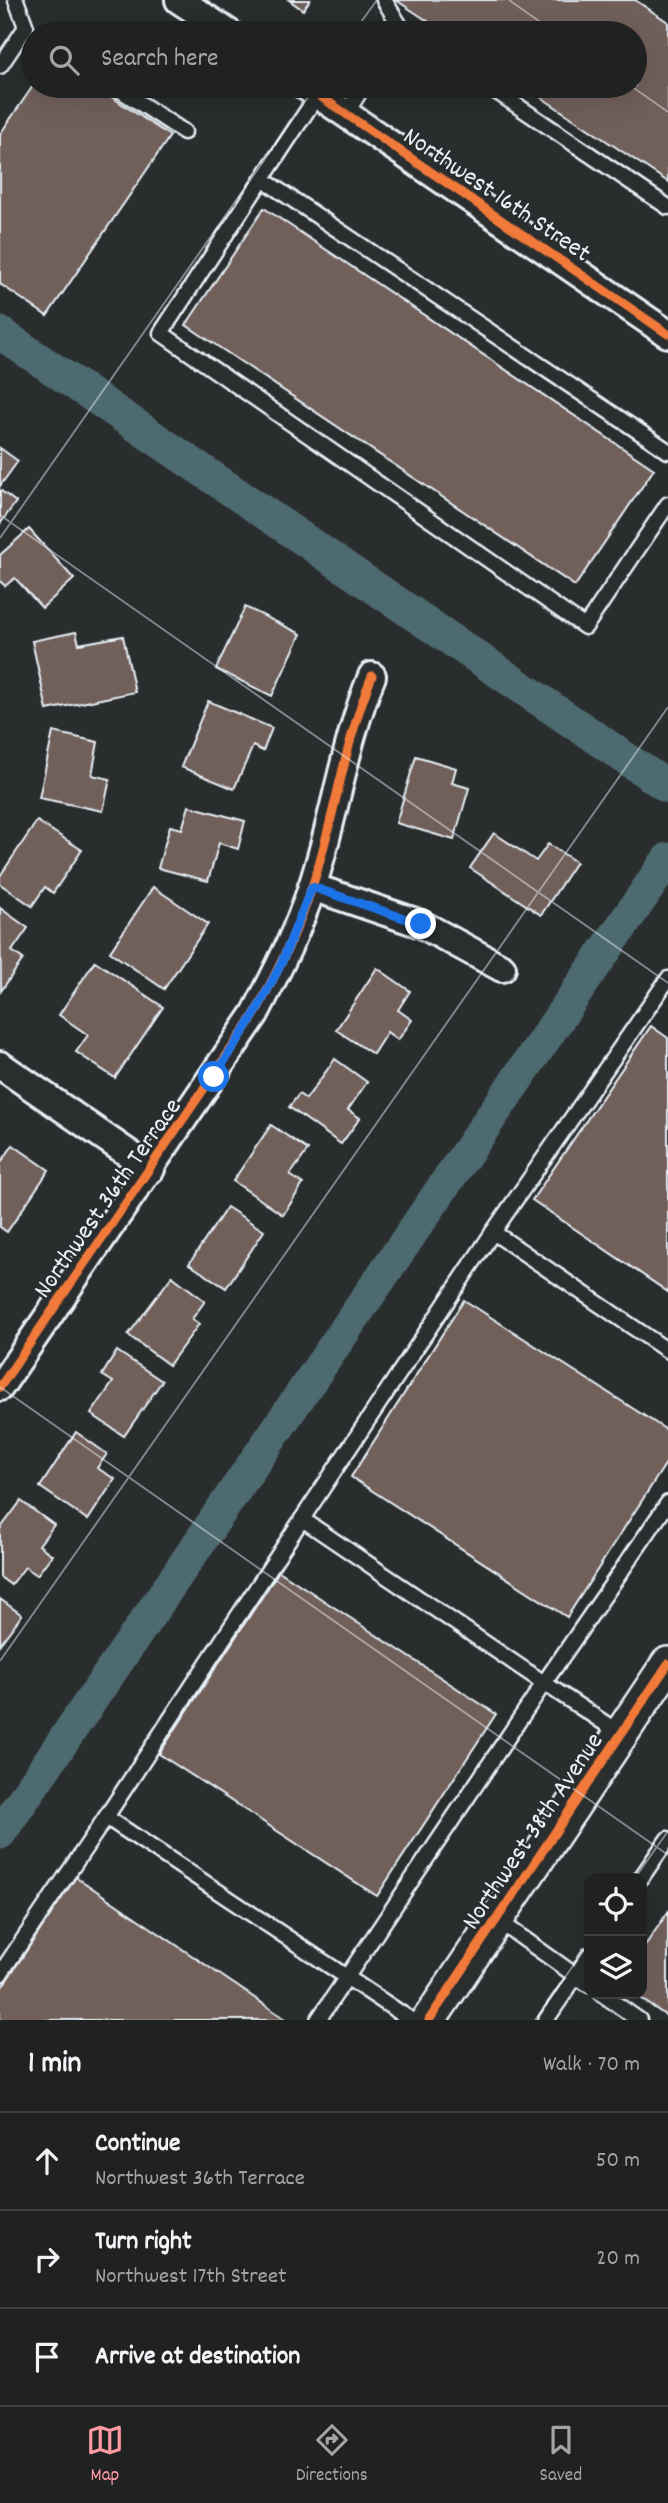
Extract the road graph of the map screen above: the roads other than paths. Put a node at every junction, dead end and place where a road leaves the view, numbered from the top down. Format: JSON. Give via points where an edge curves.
{"nodes":[{"id":1,"x":16,"y":0,"type":"edge"},
{"id":2,"x":179,"y":0,"type":"edge"},
{"id":3,"x":384,"y":0,"type":"edge"},
{"id":4,"x":26,"y":21,"type":"edge"},
{"id":5,"x":211,"y":21,"type":"edge"},
{"id":6,"x":396,"y":21,"type":"edge"},
{"id":7,"x":21,"y":41,"type":"edge"},
{"id":8,"x":0,"y":66,"type":"edge"},
{"id":9,"x":132,"y":98,"type":"edge"},
{"id":10,"x":307,"y":98,"type":"edge"},
{"id":11,"x":323,"y":98,"type":"edge"},
{"id":12,"x":356,"y":98,"type":"edge"},
{"id":13,"x":506,"y":98,"type":"edge"},
{"id":14,"x":346,"y":114,"type":"junction"},
{"id":15,"x":184,"y":132,"type":"dead end"},
{"id":16,"x":262,"y":179,"type":"junction"},
{"id":17,"x":668,"y":207,"type":"edge"},
{"id":18,"x":666,"y":330,"type":"edge"},
{"id":19,"x":668,"y":451,"type":"edge"},
{"id":20,"x":668,"y":504,"type":"edge"},
{"id":21,"x":372,"y":676,"type":"dead end"},
{"id":22,"x":312,"y":887,"type":"junction"},
{"id":23,"x":502,"y":968,"type":"dead end"},
{"id":24,"x":668,"y":978,"type":"edge"},
{"id":25,"x":0,"y":1065,"type":"edge"},
{"id":26,"x":151,"y":1169,"type":"junction"},
{"id":27,"x":493,"y":1232,"type":"junction"},
{"id":28,"x":668,"y":1351,"type":"edge"},
{"id":29,"x":0,"y":1387,"type":"edge"},
{"id":30,"x":668,"y":1503,"type":"edge"},
{"id":31,"x":302,"y":1519,"type":"junction"},
{"id":32,"x":665,"y":1674,"type":"edge"},
{"id":33,"x":544,"y":1683,"type":"junction"},
{"id":34,"x":621,"y":1734,"type":"junction"},
{"id":35,"x":106,"y":1817,"type":"junction"},
{"id":36,"x":668,"y":1839,"type":"edge"},
{"id":37,"x":645,"y":1873,"type":"edge"},
{"id":38,"x":496,"y":1919,"type":"junction"},
{"id":39,"x":584,"y":1963,"type":"edge"},
{"id":40,"x":0,"y":1974,"type":"edge"},
{"id":41,"x":576,"y":1976,"type":"junction"},
{"id":42,"x":347,"y":1978,"type":"junction"},
{"id":43,"x":584,"y":1982,"type":"edge"},
{"id":44,"x":608,"y":1999,"type":"edge"},
{"id":45,"x":318,"y":2020,"type":"edge"},
{"id":46,"x":411,"y":2020,"type":"edge"},
{"id":47,"x":429,"y":2020,"type":"edge"},
{"id":48,"x":546,"y":2020,"type":"edge"},
{"id":49,"x":639,"y":2020,"type":"edge"}],
"edges":[{"from":1,"to":4,"type":"lane"},
{"from":2,"to":5,"type":"street"},
{"from":3,"to":6,"type":"lane"},
{"from":7,"to":8,"type":"lane"},
{"from":9,"to":15,"type":"lane"},
{"from":10,"to":16,"type":"lane"},
{"from":11,"to":14,"type":"street","name":"Northwest 16th Street"},
{"from":12,"to":14,"type":"lane"},
{"from":13,"to":17,"type":"lane"},
{"from":14,"to":18,"type":"street","name":"Northwest 16th Street"},
{"from":16,"to":19,"type":"lane"},
{"from":16,"to":20,"type":"lane","via":[[161,333],[585,627]]},
{"from":21,"to":22,"type":"street","name":"Northwest 36th Terrace","via":[[348,745]]},
{"from":22,"to":23,"type":"street","via":[[421,924]]},
{"from":22,"to":26,"type":"street","name":"Northwest 36th Terrace","via":[[255,1014]]},
{"from":24,"to":27,"type":"lane"},
{"from":25,"to":26,"type":"street"},
{"from":26,"to":29,"type":"street","name":"Northwest 36th Terrace"},
{"from":27,"to":28,"type":"lane"},
{"from":27,"to":31,"type":"lane"},
{"from":30,"to":33,"type":"lane"},
{"from":31,"to":33,"type":"lane"},
{"from":31,"to":35,"type":"lane"},
{"from":32,"to":34,"type":"street","name":"Northwest 38th Avenue"},
{"from":33,"to":34,"type":"lane"},
{"from":33,"to":42,"type":"lane"},
{"from":34,"to":38,"type":"street","name":"Northwest 38th Avenue"},
{"from":35,"to":40,"type":"lane"},
{"from":35,"to":42,"type":"lane"},
{"from":36,"to":37,"type":"lane"},
{"from":38,"to":41,"type":"lane"},
{"from":38,"to":47,"type":"street","name":"Northwest 38th Avenue"},
{"from":39,"to":41,"type":"lane"},
{"from":41,"to":43,"type":"lane"},
{"from":41,"to":48,"type":"lane"},
{"from":42,"to":45,"type":"lane"},
{"from":42,"to":46,"type":"lane"},
{"from":44,"to":49,"type":"lane"}]}
